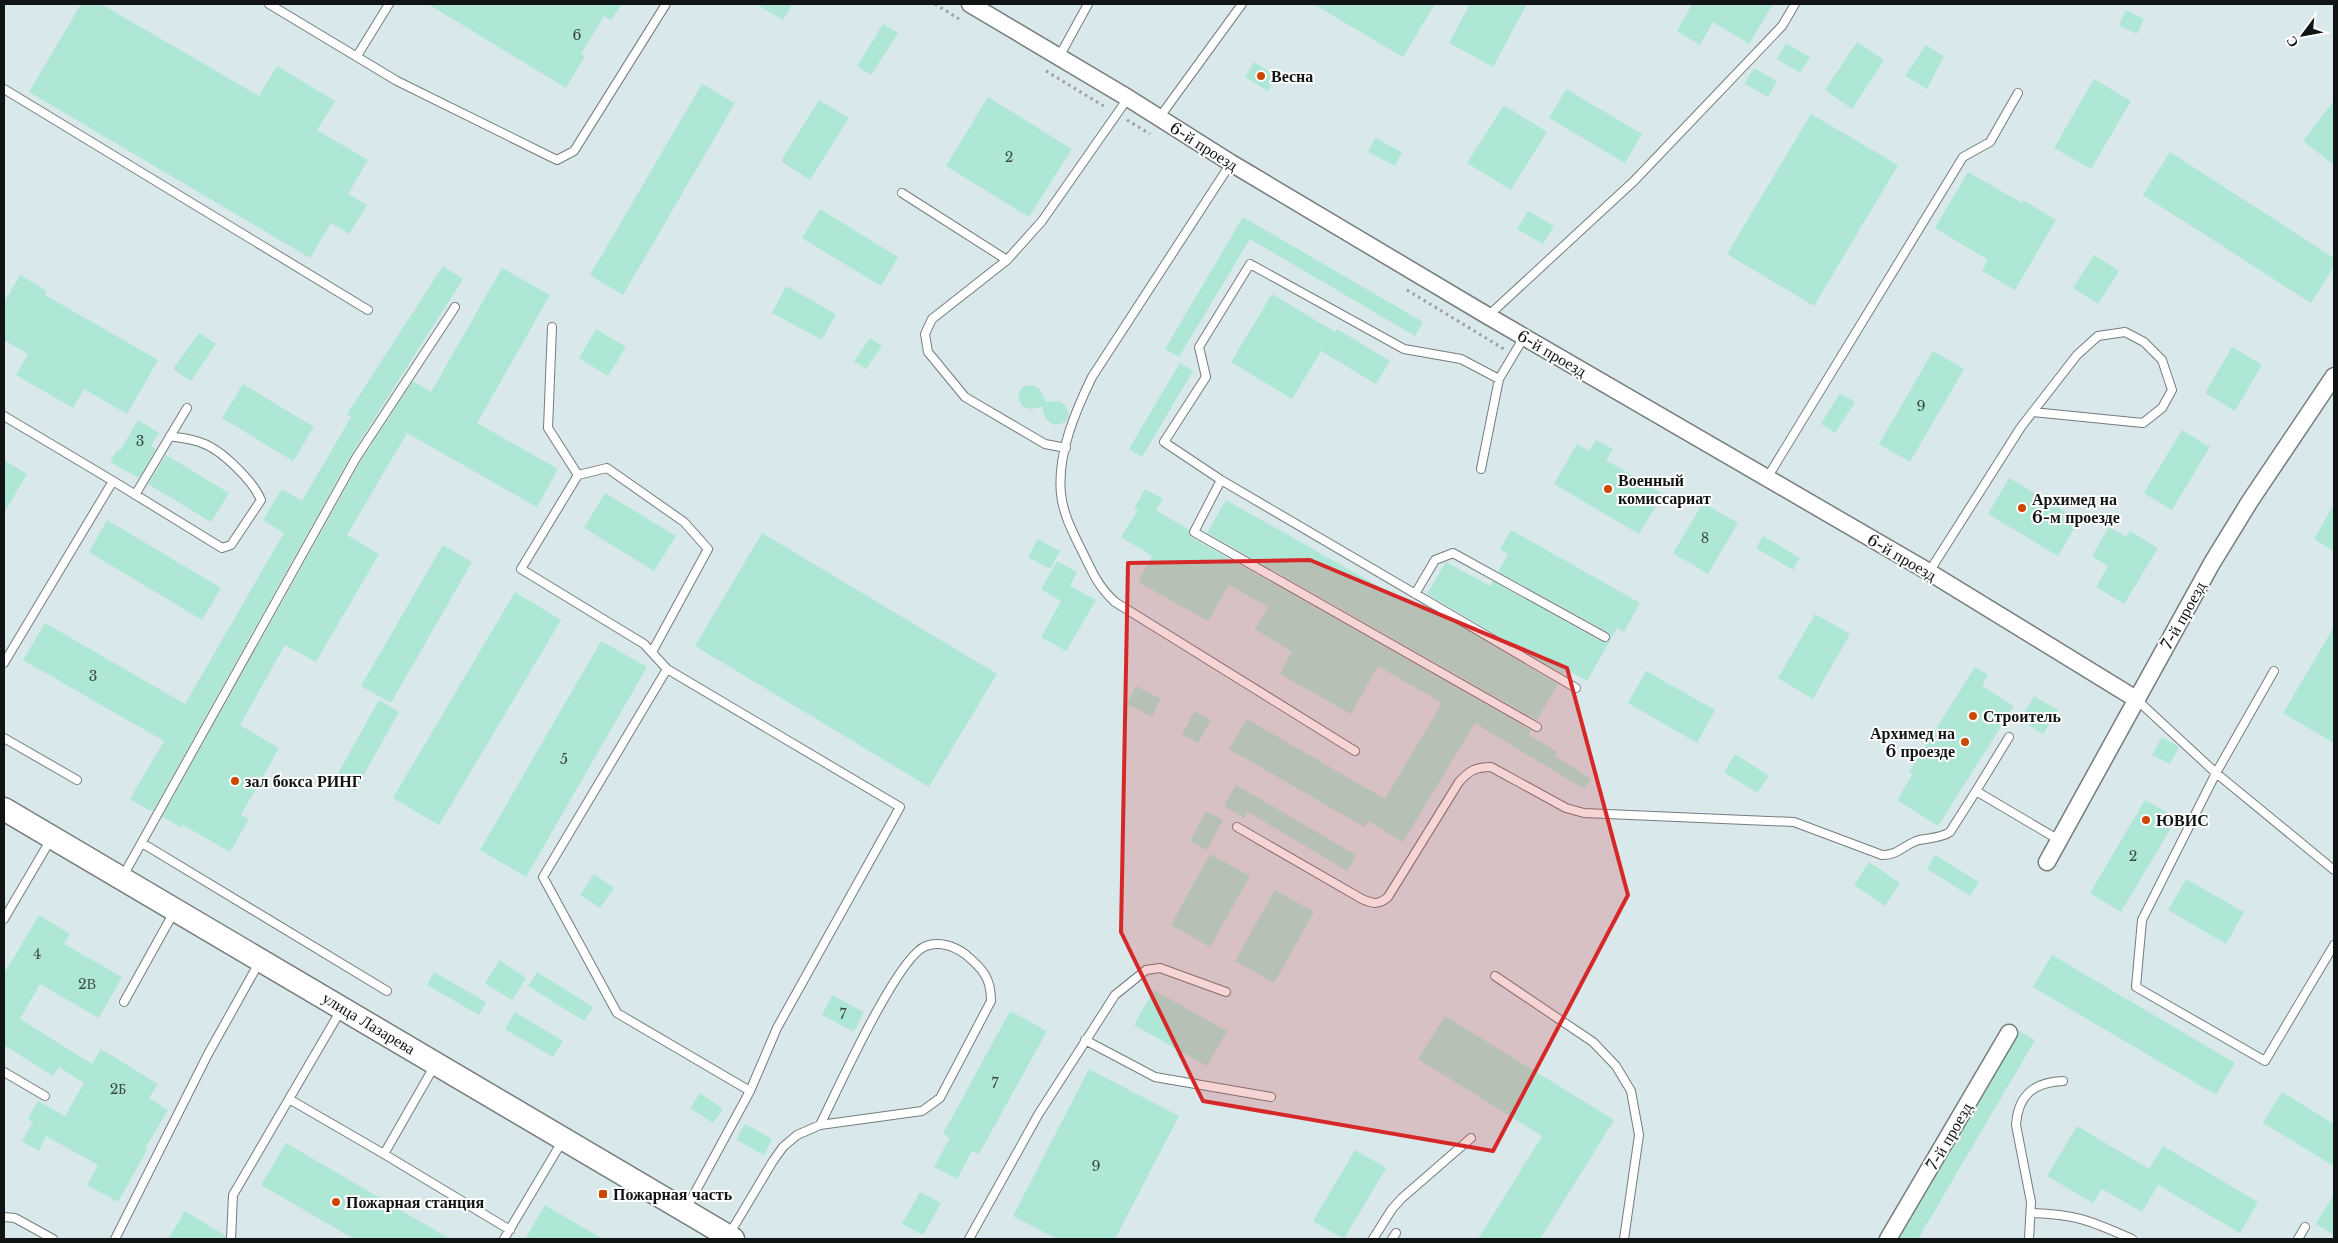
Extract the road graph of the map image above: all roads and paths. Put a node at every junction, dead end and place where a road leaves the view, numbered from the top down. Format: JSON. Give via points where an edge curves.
{"nodes":[{"id":1,"x":269,"y":4,"type":"edge"},
{"id":2,"x":389,"y":4,"type":"edge"},
{"id":3,"x":666,"y":4,"type":"edge"},
{"id":4,"x":970,"y":4,"type":"edge"},
{"id":5,"x":1088,"y":4,"type":"edge"},
{"id":6,"x":1242,"y":4,"type":"edge"},
{"id":7,"x":1795,"y":4,"type":"edge"},
{"id":8,"x":357,"y":56,"type":"junction"},
{"id":9,"x":1059,"y":57,"type":"junction"},
{"id":10,"x":4,"y":89,"type":"edge"},
{"id":11,"x":2018,"y":93,"type":"dead end"},
{"id":12,"x":1128,"y":98,"type":"junction"},
{"id":13,"x":1159,"y":118,"type":"junction"},
{"id":14,"x":1231,"y":163,"type":"junction"},
{"id":15,"x":902,"y":193,"type":"dead end"},
{"id":16,"x":1007,"y":260,"type":"junction"},
{"id":17,"x":455,"y":307,"type":"dead end"},
{"id":18,"x":368,"y":310,"type":"dead end"},
{"id":19,"x":1488,"y":316,"type":"junction"},
{"id":20,"x":552,"y":327,"type":"dead end"},
{"id":21,"x":1524,"y":337,"type":"junction"},
{"id":22,"x":2334,"y":376,"type":"edge"},
{"id":23,"x":1499,"y":379,"type":"junction"},
{"id":24,"x":187,"y":408,"type":"dead end"},
{"id":25,"x":2033,"y":412,"type":"junction"},
{"id":26,"x":4,"y":416,"type":"edge"},
{"id":27,"x":170,"y":436,"type":"junction"},
{"id":28,"x":1066,"y":448,"type":"junction"},
{"id":29,"x":1481,"y":469,"type":"dead end"},
{"id":30,"x":578,"y":475,"type":"junction"},
{"id":31,"x":1767,"y":478,"type":"junction"},
{"id":32,"x":1221,"y":480,"type":"junction"},
{"id":33,"x":113,"y":481,"type":"junction"},
{"id":34,"x":135,"y":495,"type":"junction"},
{"id":35,"x":1929,"y":572,"type":"junction"},
{"id":36,"x":1415,"y":594,"type":"junction"},
{"id":37,"x":1605,"y":637,"type":"dead end"},
{"id":38,"x":652,"y":652,"type":"junction"},
{"id":39,"x":4,"y":663,"type":"edge"},
{"id":40,"x":667,"y":669,"type":"junction"},
{"id":41,"x":2274,"y":671,"type":"dead end"},
{"id":42,"x":1576,"y":688,"type":"dead end"},
{"id":43,"x":2136,"y":699,"type":"junction"},
{"id":44,"x":1537,"y":726,"type":"dead end"},
{"id":45,"x":2009,"y":737,"type":"dead end"},
{"id":46,"x":4,"y":738,"type":"edge"},
{"id":47,"x":1355,"y":751,"type":"dead end"},
{"id":48,"x":2216,"y":773,"type":"junction"},
{"id":49,"x":78,"y":780,"type":"dead end"},
{"id":50,"x":1976,"y":791,"type":"junction"},
{"id":51,"x":4,"y":810,"type":"edge"},
{"id":52,"x":1237,"y":827,"type":"dead end"},
{"id":53,"x":52,"y":837,"type":"junction"},
{"id":54,"x":2059,"y":840,"type":"junction"},
{"id":55,"x":142,"y":843,"type":"junction"},
{"id":56,"x":2047,"y":862,"type":"dead end"},
{"id":57,"x":2334,"y":870,"type":"edge"},
{"id":58,"x":122,"y":878,"type":"junction"},
{"id":59,"x":176,"y":910,"type":"junction"},
{"id":60,"x":4,"y":919,"type":"edge"},
{"id":61,"x":2334,"y":945,"type":"edge"},
{"id":62,"x":261,"y":959,"type":"junction"},
{"id":63,"x":1496,"y":976,"type":"dead end"},
{"id":64,"x":386,"y":991,"type":"dead end"},
{"id":65,"x":1226,"y":992,"type":"dead end"},
{"id":66,"x":124,"y":1002,"type":"dead end"},
{"id":67,"x":343,"y":1008,"type":"junction"},
{"id":68,"x":2009,"y":1033,"type":"dead end"},
{"id":69,"x":1085,"y":1040,"type":"junction"},
{"id":70,"x":436,"y":1063,"type":"junction"},
{"id":71,"x":4,"y":1072,"type":"edge"},
{"id":72,"x":2063,"y":1081,"type":"dead end"},
{"id":73,"x":750,"y":1091,"type":"junction"},
{"id":74,"x":45,"y":1096,"type":"dead end"},
{"id":75,"x":1270,"y":1097,"type":"dead end"},
{"id":76,"x":289,"y":1099,"type":"junction"},
{"id":77,"x":820,"y":1125,"type":"junction"},
{"id":78,"x":1471,"y":1138,"type":"dead end"},
{"id":79,"x":564,"y":1139,"type":"junction"},
{"id":80,"x":384,"y":1154,"type":"junction"},
{"id":81,"x":685,"y":1211,"type":"junction"},
{"id":82,"x":2031,"y":1213,"type":"junction"},
{"id":83,"x":4,"y":1217,"type":"edge"},
{"id":84,"x":2305,"y":1227,"type":"dead end"},
{"id":85,"x":510,"y":1230,"type":"junction"},
{"id":86,"x":729,"y":1238,"type":"edge"},
{"id":87,"x":53,"y":1239,"type":"edge"},
{"id":88,"x":115,"y":1239,"type":"edge"},
{"id":89,"x":232,"y":1239,"type":"edge"},
{"id":90,"x":504,"y":1239,"type":"edge"},
{"id":91,"x":969,"y":1239,"type":"edge"},
{"id":92,"x":1374,"y":1239,"type":"edge"},
{"id":93,"x":1624,"y":1239,"type":"edge"},
{"id":94,"x":1888,"y":1239,"type":"edge"},
{"id":95,"x":2029,"y":1239,"type":"edge"},
{"id":96,"x":2132,"y":1239,"type":"edge"},
{"id":97,"x":2298,"y":1239,"type":"edge"}],
"edges":[{"from":1,"to":8,"type":"lane"},
{"from":2,"to":8,"type":"lane"},
{"from":3,"to":8,"type":"lane","via":[[574,151],[557,160],[397,82]]},
{"from":4,"to":9,"type":"street","name":"6-й проезд"},
{"from":5,"to":9,"type":"lane"},
{"from":6,"to":13,"type":"lane"},
{"from":7,"to":19,"type":"lane","via":[[1782,26],[1634,181]]},
{"from":9,"to":12,"type":"street","name":"6-й проезд"},
{"from":10,"to":18,"type":"lane"},
{"from":11,"to":31,"type":"lane","via":[[1990,142],[1963,157]]},
{"from":12,"to":13,"type":"street","name":"6-й проезд"},
{"from":12,"to":16,"type":"lane","via":[[1042,221]]},
{"from":13,"to":14,"type":"street","name":"6-й проезд"},
{"from":14,"to":19,"type":"street","name":"6-й проезд"},
{"from":14,"to":28,"type":"lane","via":[[1092,377]]},
{"from":15,"to":16,"type":"lane"},
{"from":16,"to":28,"type":"lane","via":[[932,319],[926,334],[928,352],[965,397],[1045,444]]},
{"from":17,"to":55,"type":"lane","via":[[356,458]]},
{"from":19,"to":21,"type":"street","name":"6-й проезд"},
{"from":20,"to":30,"type":"lane","via":[[548,428]]},
{"from":21,"to":23,"type":"lane"},
{"from":21,"to":31,"type":"street","name":"6-й проезд"},
{"from":22,"to":43,"type":"street","name":"7-й проезд","via":[[2250,501]]},
{"from":23,"to":29,"type":"lane"},
{"from":23,"to":32,"type":"lane","via":[[1461,359],[1404,349],[1250,264],[1199,347],[1206,377],[1164,442]]},
{"from":24,"to":27,"type":"lane"},
{"from":25,"to":25,"type":"lane","via":[[2077,355],[2098,336],[2125,332],[2144,342],[2162,360],[2172,390],[2162,408],[2143,423]]},
{"from":25,"to":35,"type":"lane"},
{"from":26,"to":33,"type":"lane"},
{"from":27,"to":34,"type":"lane"},
{"from":27,"to":34,"type":"lane","via":[[202,443],[218,452],[256,487],[261,500],[231,545],[222,548]]},
{"from":28,"to":47,"type":"lane","via":[[1061,495],[1068,522],[1100,587],[1115,602]]},
{"from":30,"to":38,"type":"lane","via":[[522,569]]},
{"from":30,"to":38,"type":"lane","via":[[608,468],[684,522],[708,550]]},
{"from":31,"to":35,"type":"street","name":"6-й проезд"},
{"from":32,"to":36,"type":"lane"},
{"from":32,"to":44,"type":"lane","via":[[1194,532]]},
{"from":33,"to":34,"type":"lane"},
{"from":33,"to":39,"type":"lane"},
{"from":35,"to":43,"type":"street","name":"6-й проезд"},
{"from":36,"to":37,"type":"lane","via":[[1435,560],[1453,553]]},
{"from":36,"to":42,"type":"lane"},
{"from":38,"to":40,"type":"lane"},
{"from":40,"to":73,"type":"lane","via":[[543,877],[617,1013]]},
{"from":40,"to":73,"type":"lane","via":[[900,807],[777,1028]]},
{"from":41,"to":48,"type":"lane"},
{"from":43,"to":48,"type":"lane"},
{"from":43,"to":54,"type":"street","name":"7-й проезд"},
{"from":45,"to":50,"type":"lane"},
{"from":46,"to":49,"type":"lane"},
{"from":48,"to":57,"type":"lane"},
{"from":48,"to":61,"type":"lane","via":[[2142,920],[2136,987],[2265,1061]]},
{"from":50,"to":52,"type":"lane","via":[[1945,836],[1917,841],[1890,856],[1794,822],[1584,813],[1566,808],[1491,767],[1478,767],[1459,782],[1388,897],[1373,904]]},
{"from":50,"to":54,"type":"lane"},
{"from":51,"to":53,"type":"main road","name":"улица Лазарева"},
{"from":53,"to":58,"type":"main road","name":"улица Лазарева"},
{"from":53,"to":60,"type":"lane"},
{"from":54,"to":56,"type":"street","name":"7-й проезд"},
{"from":55,"to":58,"type":"lane"},
{"from":55,"to":64,"type":"lane"},
{"from":58,"to":59,"type":"main road","name":"улица Лазарева"},
{"from":59,"to":62,"type":"main road","name":"улица Лазарева"},
{"from":59,"to":66,"type":"lane"},
{"from":62,"to":67,"type":"main road","name":"улица Лазарева"},
{"from":62,"to":88,"type":"lane","via":[[208,1054]]},
{"from":63,"to":93,"type":"lane","via":[[1593,1042],[1616,1066],[1631,1091],[1639,1135]]},
{"from":65,"to":69,"type":"lane","via":[[1160,968],[1146,970],[1116,995]]},
{"from":67,"to":70,"type":"main road","name":"улица Лазарева"},
{"from":67,"to":76,"type":"lane"},
{"from":68,"to":94,"type":"street","name":"7-й проезд"},
{"from":69,"to":75,"type":"lane","via":[[1155,1077]]},
{"from":69,"to":91,"type":"lane","via":[[1038,1115]]},
{"from":70,"to":79,"type":"main road","name":"улица Лазарева"},
{"from":70,"to":80,"type":"lane"},
{"from":71,"to":74,"type":"lane"},
{"from":72,"to":82,"type":"lane","via":[[2038,1085],[2017,1112],[2016,1125]]},
{"from":73,"to":81,"type":"lane"},
{"from":76,"to":80,"type":"lane"},
{"from":76,"to":89,"type":"lane","via":[[233,1195]]},
{"from":77,"to":77,"type":"lane","via":[[865,1033],[906,962],[924,946],[942,943],[963,953],[991,984],[991,1001],[940,1098],[922,1111]]},
{"from":77,"to":86,"type":"lane","via":[[797,1135],[783,1147]]},
{"from":78,"to":92,"type":"lane","via":[[1402,1198]]},
{"from":79,"to":81,"type":"main road","name":"улица Лазарева"},
{"from":79,"to":85,"type":"lane"},
{"from":80,"to":85,"type":"lane"},
{"from":81,"to":86,"type":"main road","name":"улица Лазарева"},
{"from":82,"to":95,"type":"lane"},
{"from":82,"to":96,"type":"lane","via":[[2074,1216]]},
{"from":83,"to":87,"type":"lane","via":[[15,1218]]},
{"from":84,"to":97,"type":"lane"},
{"from":85,"to":90,"type":"lane"}]}
